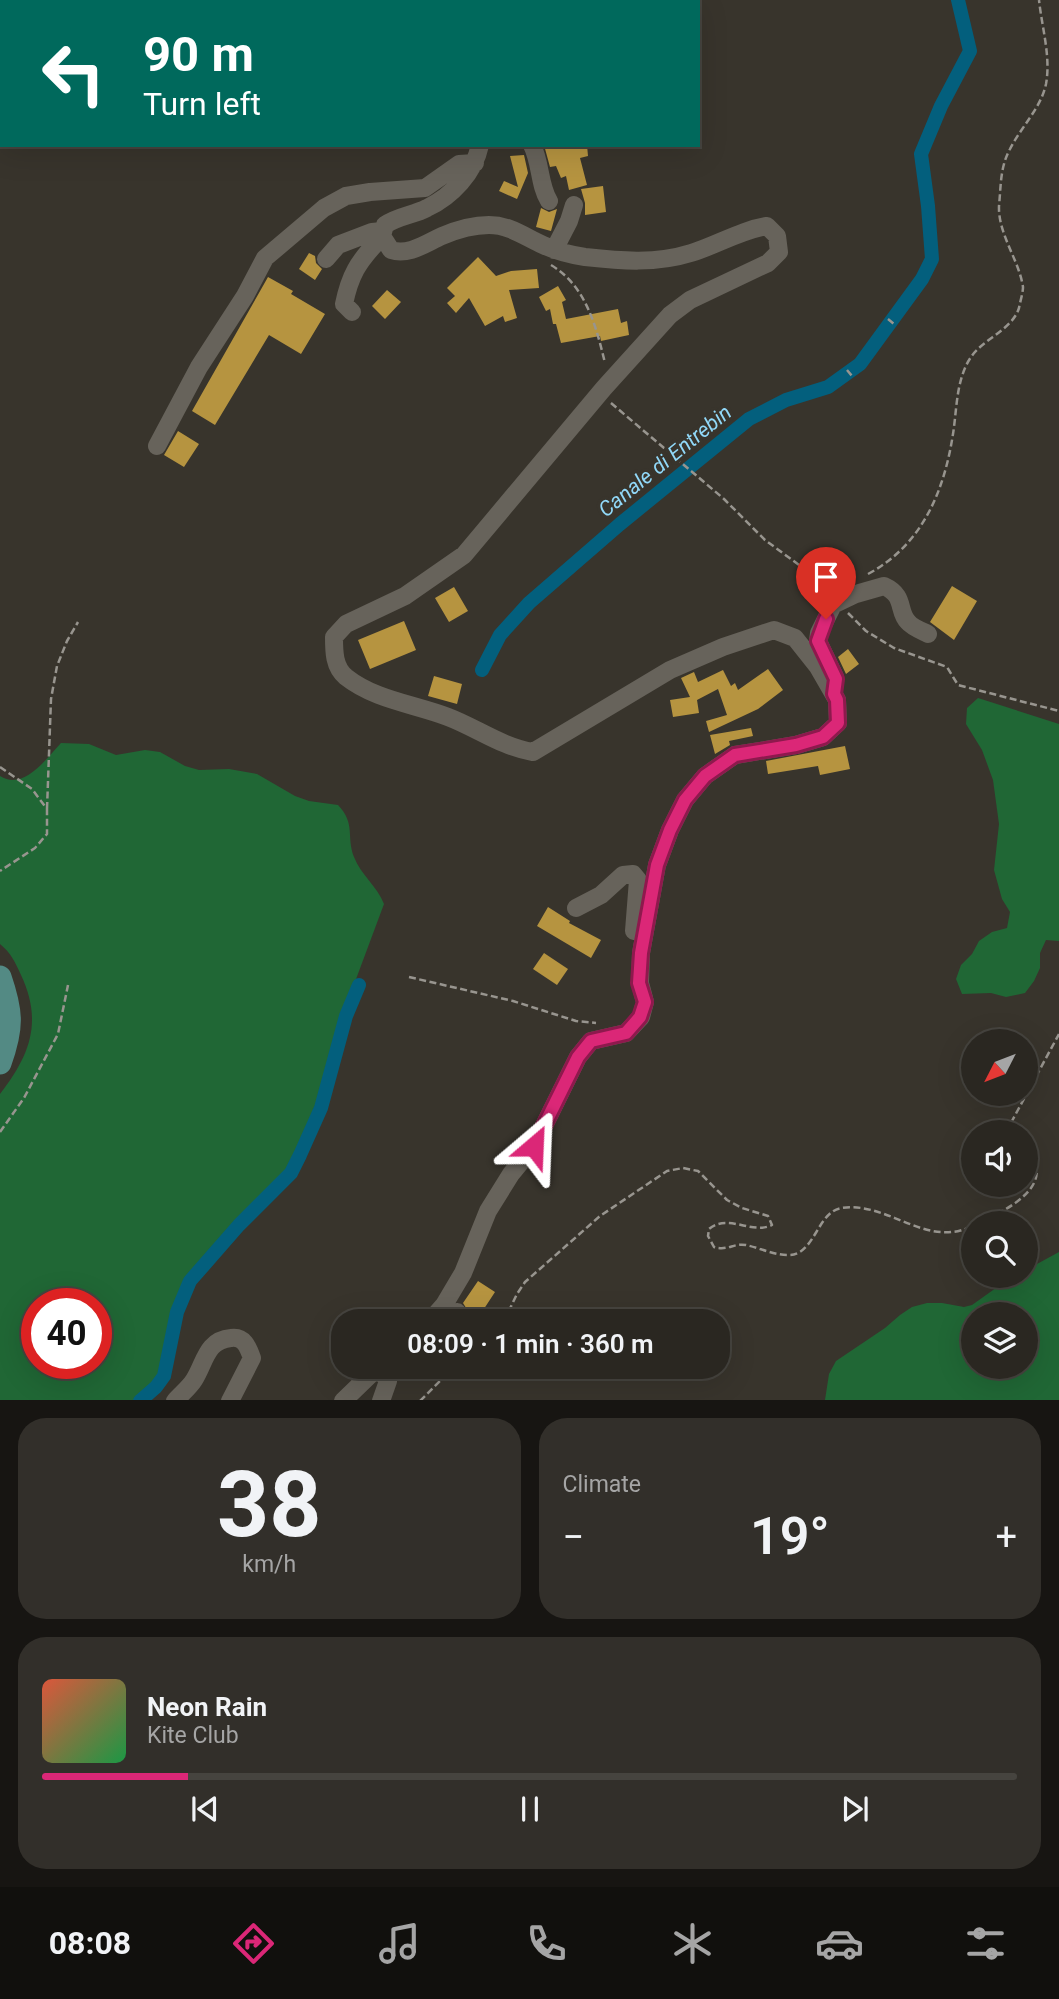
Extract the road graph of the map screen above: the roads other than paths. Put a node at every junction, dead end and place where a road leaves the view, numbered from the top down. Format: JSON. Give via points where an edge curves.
{"nodes":[{"id":1,"x":479,"y":147,"type":"edge"},
{"id":2,"x":533,"y":147,"type":"edge"},
{"id":3,"x":475,"y":163,"type":"junction"},
{"id":4,"x":549,"y":201,"type":"dead end"},
{"id":5,"x":574,"y":205,"type":"dead end"},
{"id":6,"x":382,"y":236,"type":"junction"},
{"id":7,"x":550,"y":258,"type":"junction"},
{"id":8,"x":326,"y":259,"type":"dead end"},
{"id":9,"x":352,"y":312,"type":"dead end"},
{"id":10,"x":157,"y":446,"type":"dead end"},
{"id":11,"x":928,"y":634,"type":"dead end"},
{"id":12,"x":834,"y":694,"type":"junction"},
{"id":13,"x":576,"y":908,"type":"dead end"},
{"id":14,"x":0,"y":977,"type":"edge"},
{"id":15,"x":642,"y":992,"type":"junction"},
{"id":16,"x":0,"y":1063,"type":"edge"},
{"id":17,"x":440,"y":1309,"type":"edge"},
{"id":18,"x":366,"y":1379,"type":"edge"},
{"id":19,"x":388,"y":1379,"type":"edge"},
{"id":20,"x":176,"y":1400,"type":"edge"},
{"id":21,"x":231,"y":1400,"type":"edge"},
{"id":22,"x":345,"y":1400,"type":"edge"},
{"id":23,"x":381,"y":1400,"type":"edge"}],
"edges":[{"from":1,"to":3,"type":"street"},
{"from":2,"to":4,"type":"street"},
{"from":3,"to":6,"type":"street","via":[[443,198],[390,221]]},
{"from":3,"to":10,"type":"street","via":[[459,164],[425,188],[346,197],[324,208],[265,258]]},
{"from":5,"to":7,"type":"street"},
{"from":6,"to":7,"type":"street","via":[[391,250],[406,251],[459,231],[505,226]]},
{"from":6,"to":8,"type":"street","via":[[372,232],[338,245]]},
{"from":6,"to":9,"type":"street","via":[[349,280],[344,304]]},
{"from":7,"to":12,"type":"street","via":[[660,260],[767,226],[777,236],[779,252],[768,263],[690,300],[670,315],[464,555],[405,596],[346,624],[334,637],[334,658],[344,676],[384,697],[533,752],[670,670],[774,631],[795,638]]},
{"from":11,"to":12,"type":"street","via":[[907,622],[899,599],[884,586],[833,605],[818,641],[836,679]]},
{"from":12,"to":15,"type":"street","via":[[838,723],[823,737],[735,755],[711,771],[685,800],[657,865],[641,953]]},
{"from":13,"to":15,"type":"street","via":[[601,895],[623,875],[636,876],[630,966],[632,983]]},
{"from":14,"to":16,"type":"main road","via":[[9,1004],[9,1036]]},
{"from":15,"to":17,"type":"street","via":[[645,1002],[640,1017],[626,1033],[591,1041],[578,1057],[534,1146],[488,1211],[463,1273]]},
{"from":18,"to":22,"type":"street"},
{"from":19,"to":23,"type":"street"},
{"from":20,"to":21,"type":"street","via":[[194,1380],[217,1340],[235,1337],[247,1344],[252,1358]]}]}
